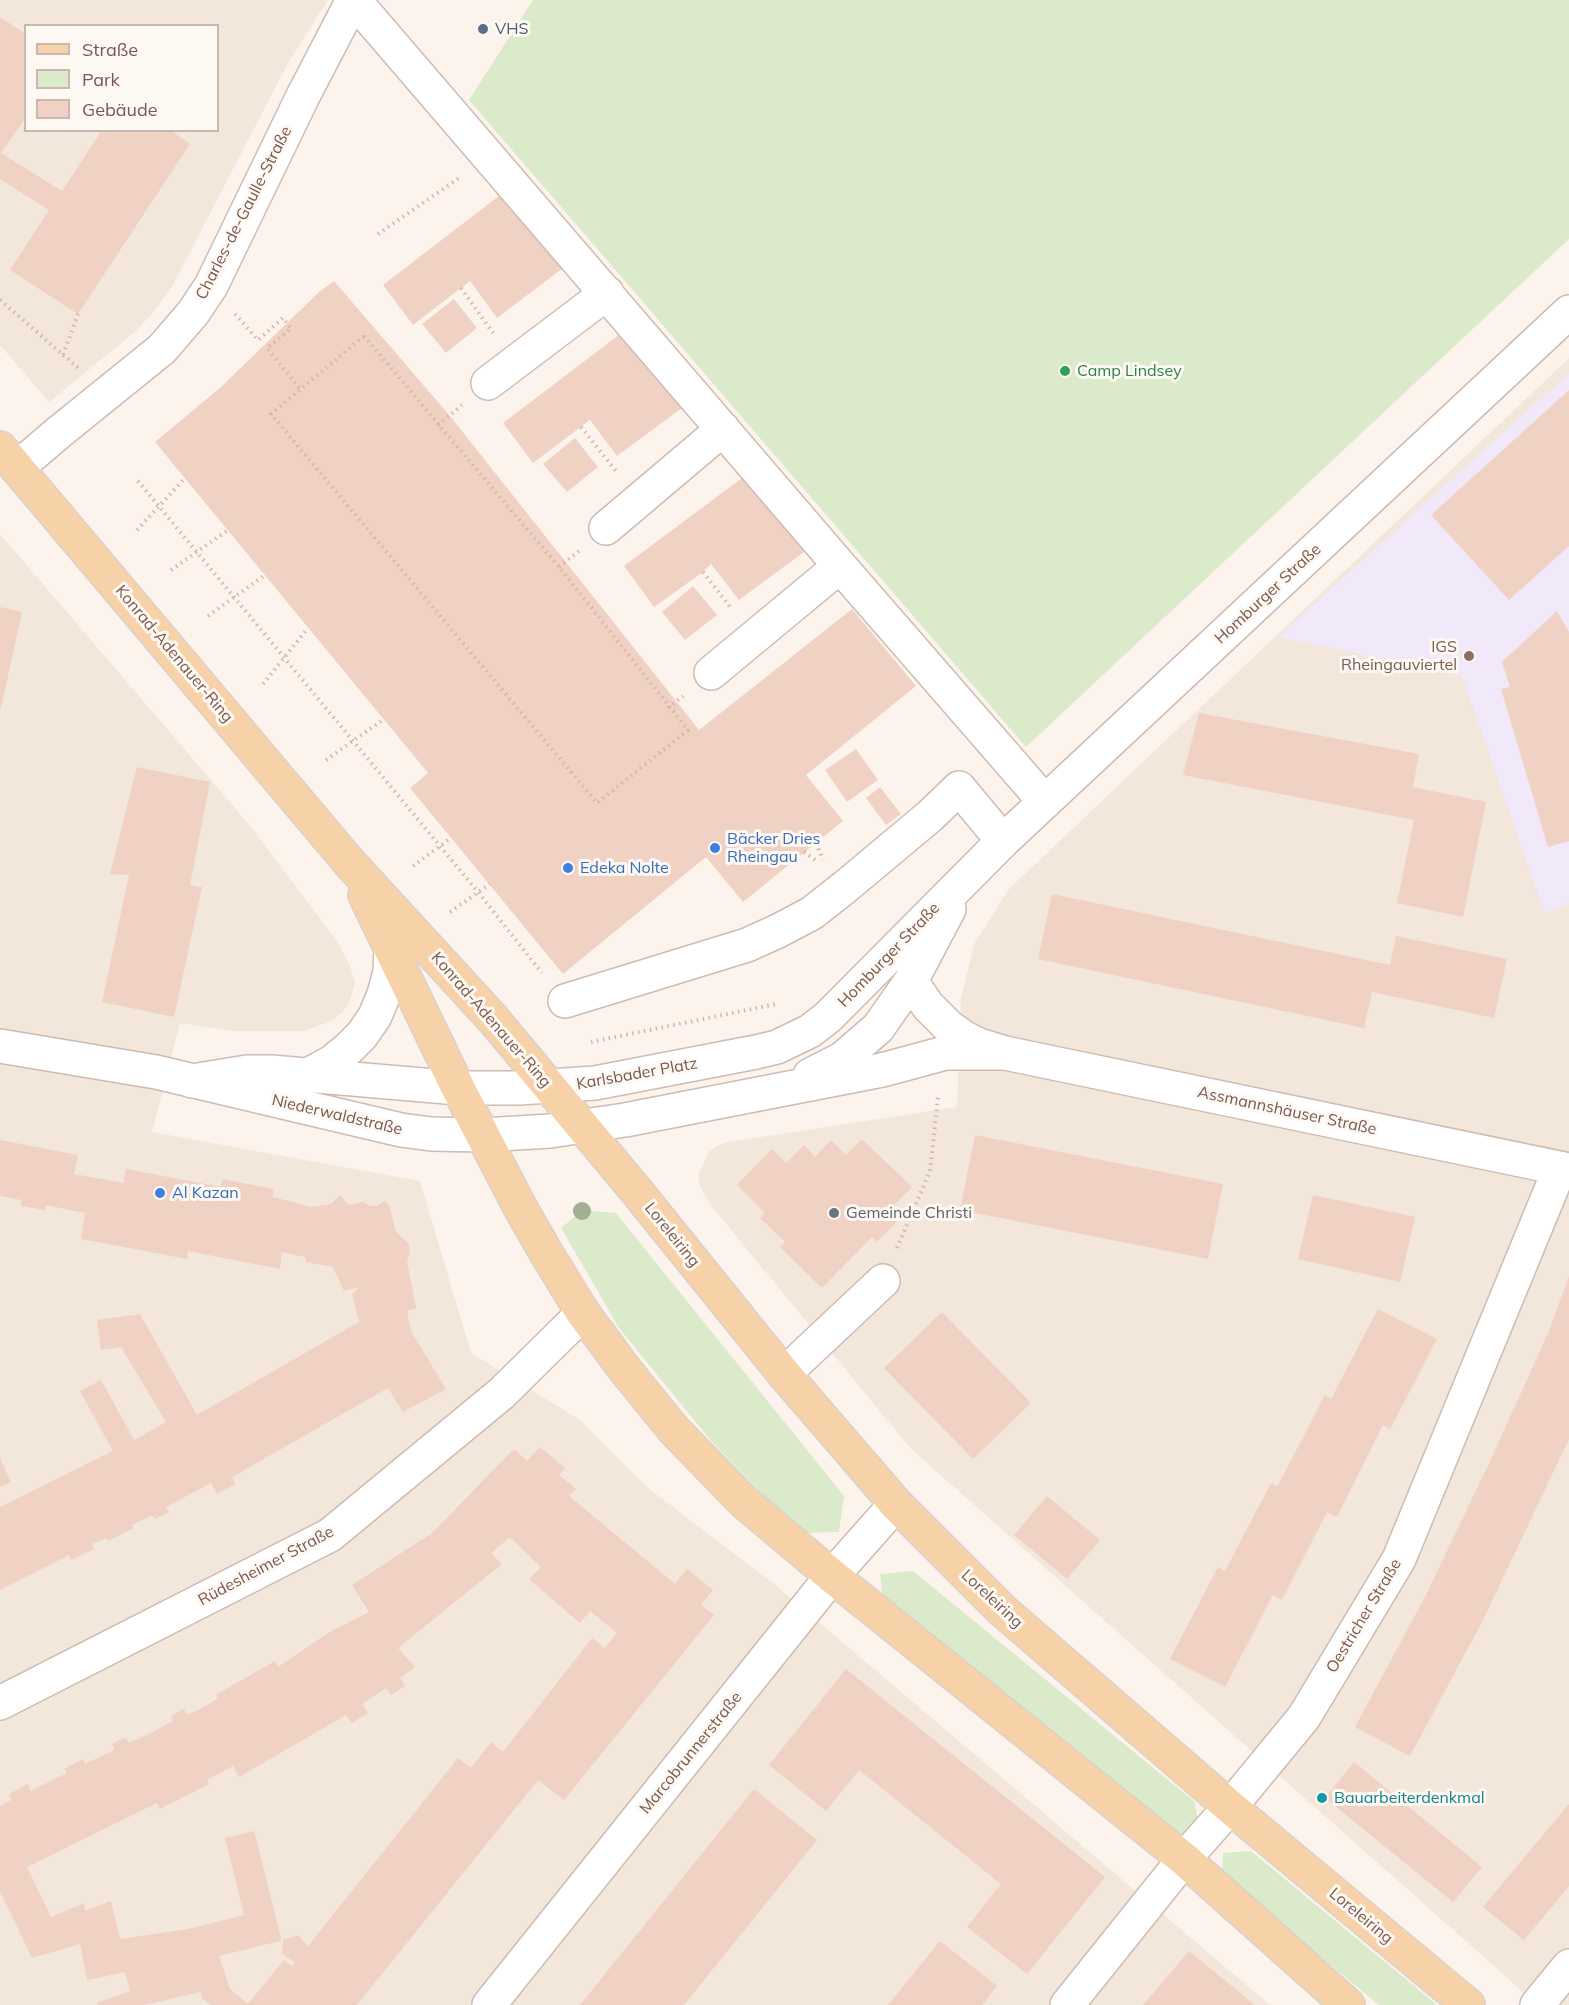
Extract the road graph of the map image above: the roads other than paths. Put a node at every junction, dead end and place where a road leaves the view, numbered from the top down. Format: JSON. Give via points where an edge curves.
{"nodes":[{"id":1,"x":353,"y":0,"type":"edge"},
{"id":2,"x":607,"y":293,"type":"junction"},
{"id":3,"x":1569,"y":312,"type":"edge"},
{"id":4,"x":488,"y":383,"type":"dead end"},
{"id":5,"x":723,"y":429,"type":"junction"},
{"id":6,"x":9,"y":458,"type":"edge"},
{"id":7,"x":606,"y":528,"type":"dead end"},
{"id":8,"x":840,"y":566,"type":"junction"},
{"id":9,"x":711,"y":673,"type":"dead end"},
{"id":10,"x":1045,"y":802,"type":"junction"},
{"id":11,"x":1003,"y":841,"type":"junction"},
{"id":12,"x":348,"y":861,"type":"junction"},
{"id":13,"x":967,"y":876,"type":"junction"},
{"id":14,"x":391,"y":949,"type":"junction"},
{"id":15,"x":911,"y":981,"type":"junction"},
{"id":16,"x":565,"y":1001,"type":"road end"},
{"id":17,"x":810,"y":1031,"type":"joint"},
{"id":18,"x":0,"y":1046,"type":"edge"},
{"id":19,"x":1005,"y":1053,"type":"junction"},
{"id":20,"x":308,"y":1075,"type":"junction"},
{"id":21,"x":192,"y":1081,"type":"junction"},
{"id":22,"x":549,"y":1087,"type":"junction"},
{"id":23,"x":458,"y":1088,"type":"junction"},
{"id":24,"x":757,"y":1095,"type":"junction"},
{"id":25,"x":583,"y":1127,"type":"junction"},
{"id":26,"x":483,"y":1135,"type":"junction"},
{"id":27,"x":1564,"y":1168,"type":"edge"},
{"id":28,"x":887,"y":1270,"type":"road end"},
{"id":29,"x":583,"y":1313,"type":"junction"},
{"id":30,"x":783,"y":1374,"type":"junction"},
{"id":31,"x":896,"y":1504,"type":"junction"},
{"id":32,"x":832,"y":1576,"type":"junction"},
{"id":33,"x":0,"y":1703,"type":"edge"},
{"id":34,"x":1230,"y":1808,"type":"junction"},
{"id":35,"x":1184,"y":1859,"type":"junction"},
{"id":36,"x":1569,"y":1966,"type":"edge"},
{"id":37,"x":489,"y":2005,"type":"edge"},
{"id":38,"x":1067,"y":2005,"type":"edge"},
{"id":39,"x":1348,"y":2005,"type":"edge"},
{"id":40,"x":1468,"y":2005,"type":"edge"},
{"id":41,"x":1537,"y":2005,"type":"edge"}],
"edges":[{"from":1,"to":2,"type":"street"},
{"from":1,"to":6,"type":"street","name":"Charles-de-Gaulle-Straße","via":[[211,286],[193,314],[162,349],[58,433]]},
{"from":2,"to":4,"type":"street"},
{"from":2,"to":5,"type":"street"},
{"from":3,"to":10,"type":"street","name":"Homburger Straße"},
{"from":5,"to":7,"type":"street"},
{"from":5,"to":8,"type":"street"},
{"from":6,"to":12,"type":"main road","name":"Konrad-Adenauer-Ring"},
{"from":8,"to":9,"type":"street"},
{"from":8,"to":10,"type":"street"},
{"from":10,"to":11,"type":"street","name":"Homburger Straße"},
{"from":11,"to":13,"type":"street","name":"Homburger Straße"},
{"from":11,"to":16,"type":"street","via":[[959,788],[845,887],[787,927],[747,945]]},
{"from":12,"to":14,"type":"main road","name":"Konrad-Adenauer-Ring"},
{"from":12,"to":22,"type":"main road","name":"Konrad-Adenauer-Ring","via":[[493,1019]]},
{"from":13,"to":15,"type":"street","name":"Homburger Straße"},
{"from":13,"to":17,"type":"street","name":"Homburger Straße"},
{"from":14,"to":20,"type":"street","name":"Niederwaldstraße","via":[[384,994],[368,1025],[348,1049]]},
{"from":14,"to":23,"type":"main road","name":"Konrad-Adenauer-Ring"},
{"from":15,"to":19,"type":"street","name":"Assmannshäuser Straße","via":[[949,1027],[979,1045]]},
{"from":15,"to":24,"type":"street","name":"Homburger Straße","via":[[878,1028],[842,1059]]},
{"from":17,"to":22,"type":"street","name":"Karlsbader Platz","via":[[756,1052],[621,1079]]},
{"from":18,"to":21,"type":"street","name":"Niederwaldstraße"},
{"from":19,"to":24,"type":"street","name":"Assmannshäuser Straße","via":[[945,1053]]},
{"from":19,"to":27,"type":"street","name":"Assmannshäuser Straße"},
{"from":20,"to":21,"type":"street","name":"Niederwaldstraße","via":[[247,1072]]},
{"from":20,"to":23,"type":"street","name":"Niederwaldstraße"},
{"from":21,"to":26,"type":"street","name":"Niederwaldstraße","via":[[401,1130]]},
{"from":22,"to":23,"type":"street","name":"Karlsbader Platz"},
{"from":22,"to":25,"type":"main road","name":"Konrad-Adenauer-Ring"},
{"from":23,"to":26,"type":"main road","name":"Konrad-Adenauer-Ring"},
{"from":24,"to":25,"type":"street"},
{"from":25,"to":26,"type":"street"},
{"from":25,"to":30,"type":"main road","name":"Loreleiring"},
{"from":26,"to":29,"type":"main road","via":[[521,1209]]},
{"from":27,"to":34,"type":"street","name":"Oestricher Straße","via":[[1399,1559],[1304,1717]]},
{"from":28,"to":30,"type":"street"},
{"from":29,"to":32,"type":"main road","via":[[674,1430],[744,1502]]},
{"from":29,"to":33,"type":"street","name":"Rüdesheimer Straße","via":[[502,1393],[330,1535]]},
{"from":30,"to":31,"type":"main road","name":"Loreleiring"},
{"from":31,"to":32,"type":"street","name":"Marcobrunnerstraße"},
{"from":31,"to":34,"type":"main road","name":"Loreleiring","via":[[1002,1610]]},
{"from":32,"to":35,"type":"main road"},
{"from":32,"to":37,"type":"street","name":"Marcobrunnerstraße"},
{"from":34,"to":35,"type":"street","name":"Oestricher Straße"},
{"from":34,"to":40,"type":"main road","name":"Loreleiring"},
{"from":35,"to":38,"type":"street","name":"Oestricher Straße"},
{"from":35,"to":39,"type":"main road"},
{"from":36,"to":41,"type":"street"}]}
